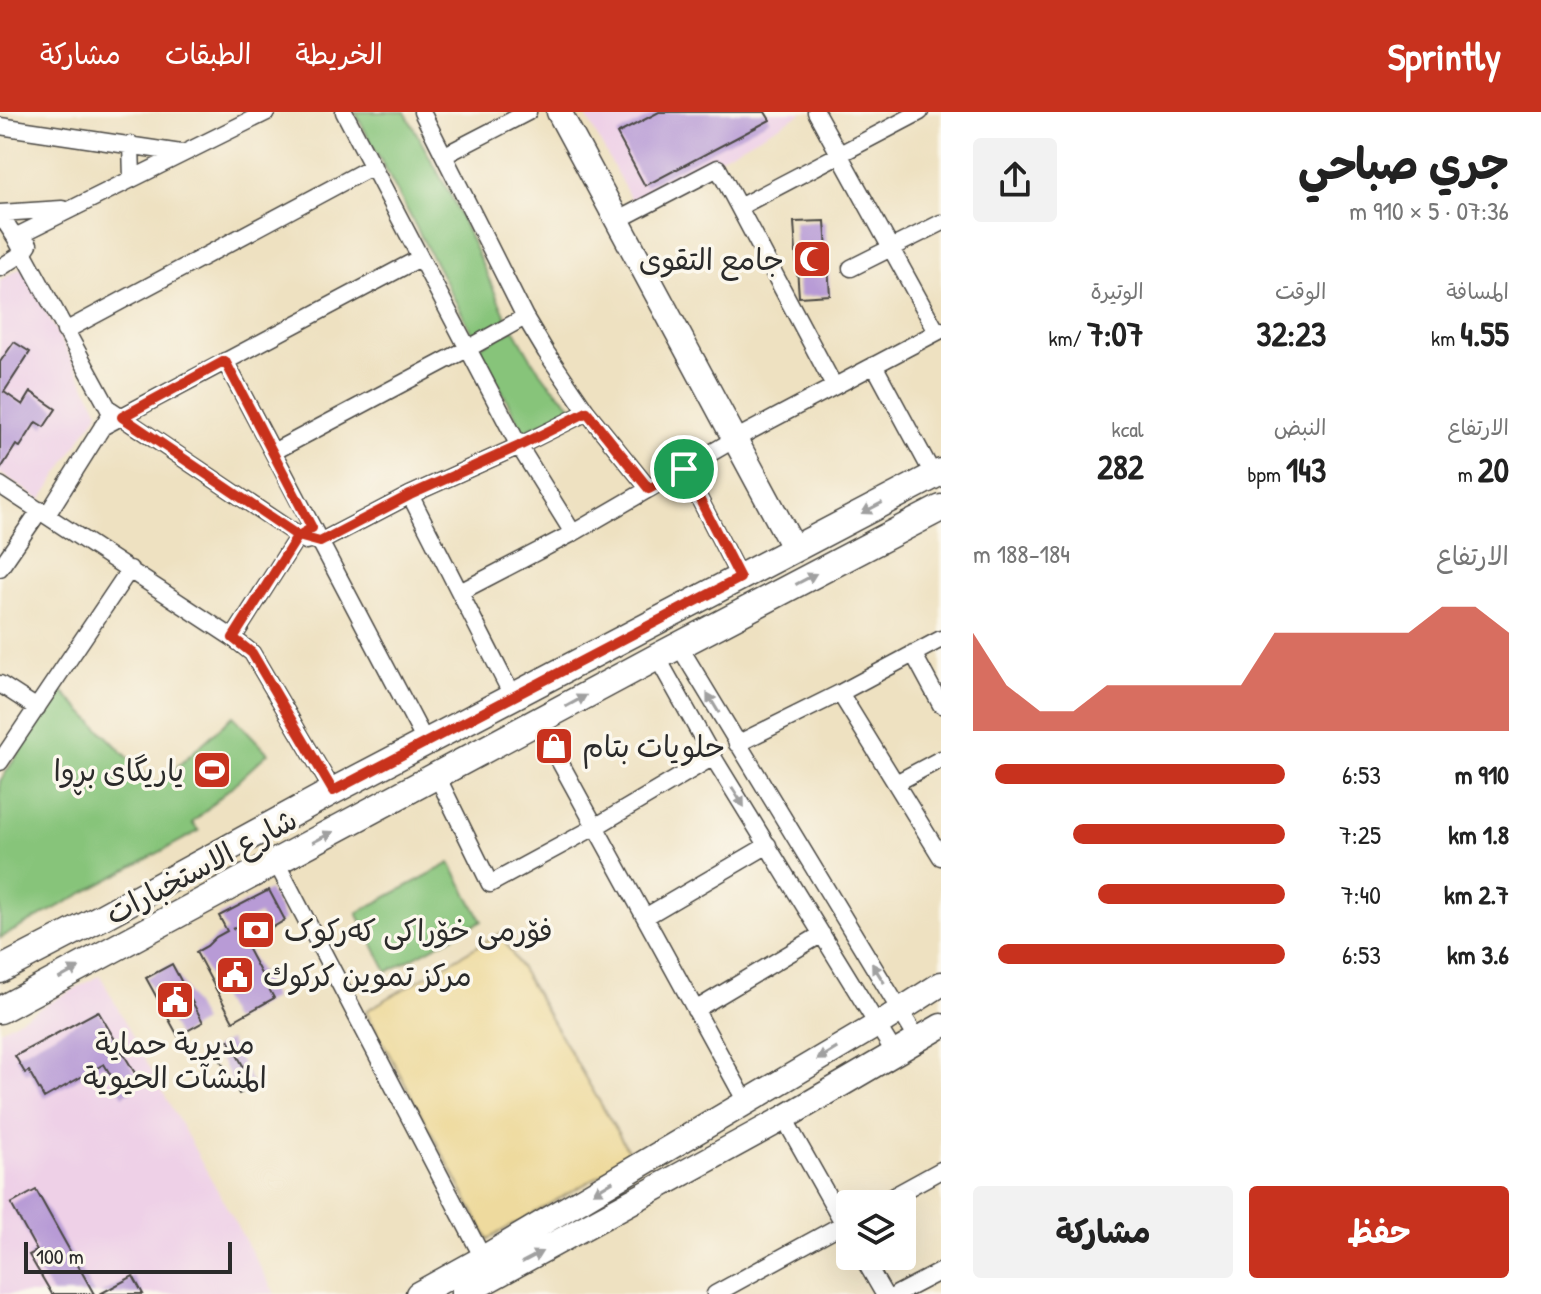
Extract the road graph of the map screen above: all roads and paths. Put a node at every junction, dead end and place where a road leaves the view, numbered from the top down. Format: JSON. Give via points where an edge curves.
{"nodes":[{"id":1,"x":267,"y":112,"type":"edge"},
{"id":2,"x":344,"y":112,"type":"edge"},
{"id":3,"x":422,"y":112,"type":"edge"},
{"id":4,"x":528,"y":112,"type":"edge"},
{"id":5,"x":559,"y":112,"type":"edge"},
{"id":6,"x":816,"y":112,"type":"edge"},
{"id":7,"x":920,"y":112,"type":"edge"},
{"id":8,"x":0,"y":126,"type":"edge"},
{"id":9,"x":131,"y":144,"type":"junction"},
{"id":10,"x":181,"y":153,"type":"junction"},
{"id":11,"x":445,"y":155,"type":"junction"},
{"id":12,"x":839,"y":155,"type":"junction"},
{"id":13,"x":373,"y":166,"type":"junction"},
{"id":14,"x":132,"y":178,"type":"junction"},
{"id":15,"x":739,"y":207,"type":"junction"},
{"id":16,"x":71,"y":209,"type":"junction"},
{"id":17,"x":0,"y":214,"type":"edge"},
{"id":18,"x":618,"y":220,"type":"junction"},
{"id":19,"x":43,"y":223,"type":"junction"},
{"id":20,"x":941,"y":223,"type":"edge"},
{"id":21,"x":15,"y":237,"type":"junction"},
{"id":22,"x":891,"y":248,"type":"junction"},
{"id":23,"x":23,"y":253,"type":"junction"},
{"id":24,"x":420,"y":258,"type":"junction"},
{"id":25,"x":0,"y":268,"type":"edge"},
{"id":26,"x":851,"y":268,"type":"dead end"},
{"id":27,"x":525,"y":317,"type":"junction"},
{"id":28,"x":65,"y":331,"type":"junction"},
{"id":29,"x":939,"y":331,"type":"edge"},
{"id":30,"x":469,"y":348,"type":"junction"},
{"id":31,"x":225,"y":361,"type":"junction"},
{"id":32,"x":874,"y":365,"type":"junction"},
{"id":33,"x":834,"y":386,"type":"junction"},
{"id":34,"x":587,"y":412,"type":"junction"},
{"id":35,"x":111,"y":417,"type":"junction"},
{"id":36,"x":735,"y":439,"type":"junction"},
{"id":37,"x":519,"y":446,"type":"junction"},
{"id":38,"x":273,"y":452,"type":"junction"},
{"id":39,"x":684,"y":469,"type":"junction"},
{"id":40,"x":937,"y":474,"type":"edge"},
{"id":41,"x":0,"y":485,"type":"edge"},
{"id":42,"x":649,"y":489,"type":"junction"},
{"id":43,"x":410,"y":495,"type":"junction"},
{"id":44,"x":941,"y":508,"type":"edge"},
{"id":45,"x":43,"y":512,"type":"junction"},
{"id":46,"x":573,"y":533,"type":"junction"},
{"id":47,"x":314,"y":540,"type":"junction"},
{"id":48,"x":794,"y":549,"type":"junction"},
{"id":49,"x":0,"y":568,"type":"edge"},
{"id":50,"x":130,"y":569,"type":"junction"},
{"id":51,"x":740,"y":578,"type":"junction"},
{"id":52,"x":460,"y":592,"type":"junction"},
{"id":53,"x":233,"y":638,"type":"junction"},
{"id":54,"x":941,"y":639,"type":"edge"},
{"id":55,"x":668,"y":651,"type":"junction"},
{"id":56,"x":913,"y":653,"type":"junction"},
{"id":57,"x":0,"y":684,"type":"edge"},
{"id":58,"x":840,"y":693,"type":"junction"},
{"id":59,"x":513,"y":697,"type":"junction"},
{"id":60,"x":941,"y":705,"type":"edge"},
{"id":61,"x":37,"y":708,"type":"junction"},
{"id":62,"x":538,"y":722,"type":"junction"},
{"id":63,"x":426,"y":743,"type":"junction"},
{"id":64,"x":737,"y":744,"type":"junction"},
{"id":65,"x":713,"y":757,"type":"junction"},
{"id":66,"x":941,"y":759,"type":"edge"},
{"id":67,"x":0,"y":762,"type":"edge"},
{"id":68,"x":437,"y":776,"type":"junction"},
{"id":69,"x":896,"y":783,"type":"junction"},
{"id":70,"x":333,"y":791,"type":"junction"},
{"id":71,"x":595,"y":827,"type":"junction"},
{"id":72,"x":768,"y":845,"type":"junction"},
{"id":73,"x":941,"y":857,"type":"edge"},
{"id":74,"x":276,"y":862,"type":"junction"},
{"id":75,"x":102,"y":917,"type":"junction"},
{"id":76,"x":645,"y":917,"type":"junction"},
{"id":77,"x":822,"y":934,"type":"junction"},
{"id":78,"x":118,"y":946,"type":"junction"},
{"id":79,"x":0,"y":970,"type":"edge"},
{"id":80,"x":941,"y":984,"type":"edge"},
{"id":81,"x":0,"y":1010,"type":"edge"},
{"id":82,"x":695,"y":1010,"type":"junction"},
{"id":83,"x":900,"y":1010,"type":"junction"},
{"id":84,"x":877,"y":1025,"type":"junction"},
{"id":85,"x":941,"y":1026,"type":"edge"},
{"id":86,"x":918,"y":1040,"type":"junction"},
{"id":87,"x":894,"y":1052,"type":"junction"},
{"id":88,"x":746,"y":1102,"type":"junction"},
{"id":89,"x":784,"y":1118,"type":"junction"},
{"id":90,"x":941,"y":1170,"type":"edge"},
{"id":91,"x":905,"y":1190,"type":"edge"},
{"id":92,"x":836,"y":1206,"type":"edge"},
{"id":93,"x":836,"y":1232,"type":"edge"},
{"id":94,"x":870,"y":1270,"type":"edge"},
{"id":95,"x":941,"y":1271,"type":"edge"},
{"id":96,"x":481,"y":1278,"type":"edge"},
{"id":97,"x":418,"y":1294,"type":"edge"},
{"id":98,"x":463,"y":1294,"type":"edge"},
{"id":99,"x":715,"y":1294,"type":"edge"},
{"id":100,"x":884,"y":1294,"type":"edge"},
{"id":101,"x":897,"y":1294,"type":"edge"}],
"edges":[{"from":1,"to":10,"type":"street"},
{"from":2,"to":13,"type":"street"},
{"from":3,"to":11,"type":"street"},
{"from":4,"to":11,"type":"street"},
{"from":5,"to":18,"type":"street"},
{"from":6,"to":12,"type":"street"},
{"from":7,"to":12,"type":"street"},
{"from":8,"to":9,"type":"street"},
{"from":9,"to":10,"type":"street"},
{"from":9,"to":14,"type":"street"},
{"from":10,"to":14,"type":"street"},
{"from":11,"to":27,"type":"street"},
{"from":12,"to":15,"type":"street"},
{"from":12,"to":22,"type":"street"},
{"from":13,"to":24,"type":"street"},
{"from":13,"to":28,"type":"street"},
{"from":14,"to":16,"type":"street"},
{"from":15,"to":18,"type":"street","via":[[718,168]]},
{"from":15,"to":33,"type":"street"},
{"from":16,"to":17,"type":"street"},
{"from":16,"to":19,"type":"street"},
{"from":17,"to":21,"type":"street"},
{"from":18,"to":36,"type":"street"},
{"from":19,"to":21,"type":"street"},
{"from":19,"to":23,"type":"street"},
{"from":20,"to":22,"type":"street"},
{"from":21,"to":23,"type":"street"},
{"from":22,"to":26,"type":"street"},
{"from":22,"to":29,"type":"street"},
{"from":23,"to":25,"type":"street"},
{"from":23,"to":28,"type":"street"},
{"from":24,"to":30,"type":"street"},
{"from":24,"to":31,"type":"street"},
{"from":27,"to":30,"type":"street"},
{"from":27,"to":34,"type":"street"},
{"from":28,"to":35,"type":"street"},
{"from":29,"to":32,"type":"street"},
{"from":30,"to":37,"type":"street"},
{"from":30,"to":38,"type":"street"},
{"from":31,"to":35,"type":"street"},
{"from":31,"to":38,"type":"street"},
{"from":32,"to":33,"type":"street"},
{"from":32,"to":40,"type":"street"},
{"from":33,"to":36,"type":"street"},
{"from":34,"to":37,"type":"street"},
{"from":34,"to":42,"type":"street"},
{"from":35,"to":45,"type":"street"},
{"from":35,"to":47,"type":"street"},
{"from":36,"to":39,"type":"street"},
{"from":36,"to":48,"type":"street"},
{"from":37,"to":43,"type":"street"},
{"from":37,"to":46,"type":"street"},
{"from":38,"to":47,"type":"street"},
{"from":39,"to":42,"type":"street"},
{"from":39,"to":51,"type":"street"},
{"from":40,"to":48,"type":"main road","name":"شارع الاستخبارات","one_way":true},
{"from":41,"to":45,"type":"street"},
{"from":42,"to":46,"type":"street"},
{"from":43,"to":47,"type":"street"},
{"from":43,"to":52,"type":"street"},
{"from":55,"to":44,"type":"main road","name":"شارع الاستخبارات","one_way":true},
{"from":45,"to":49,"type":"street"},
{"from":45,"to":50,"type":"street"},
{"from":46,"to":52,"type":"street"},
{"from":47,"to":53,"type":"street"},
{"from":47,"to":63,"type":"street"},
{"from":48,"to":51,"type":"main road","name":"شارع الاستخبارات"},
{"from":50,"to":53,"type":"street"},
{"from":50,"to":61,"type":"street"},
{"from":51,"to":59,"type":"main road","name":"شارع الاستخبارات"},
{"from":52,"to":59,"type":"street"},
{"from":53,"to":70,"type":"street","via":[[252,653]]},
{"from":54,"to":56,"type":"street"},
{"from":62,"to":55,"type":"main road","name":"شارع الاستخبارات","one_way":true},
{"from":64,"to":55,"type":"street","one_way":true},
{"from":55,"to":65,"type":"street"},
{"from":56,"to":58,"type":"street"},
{"from":56,"to":60,"type":"street"},
{"from":57,"to":61,"type":"street"},
{"from":58,"to":64,"type":"street"},
{"from":58,"to":69,"type":"street"},
{"from":59,"to":63,"type":"main road","name":"شارع الاستخبارات"},
{"from":61,"to":67,"type":"street"},
{"from":62,"to":68,"type":"main road","name":"شارع الاستخبارات"},
{"from":62,"to":71,"type":"street"},
{"from":63,"to":70,"type":"main road","name":"شارع الاستخبارات"},
{"from":83,"to":64,"type":"street","one_way":true},
{"from":65,"to":71,"type":"street"},
{"from":65,"to":72,"type":"street","one_way":true},
{"from":66,"to":69,"type":"street"},
{"from":68,"to":71,"type":"street","via":[[490,884]]},
{"from":74,"to":68,"type":"main road","name":"شارع الاستخبارات","one_way":true},
{"from":69,"to":73,"type":"street"},
{"from":70,"to":75,"type":"main road","name":"شارع الاستخبارات"},
{"from":71,"to":76,"type":"street"},
{"from":72,"to":76,"type":"street"},
{"from":72,"to":77,"type":"street"},
{"from":74,"to":78,"type":"main road","name":"شارع الاستخبارات"},
{"from":74,"to":96,"type":"street"},
{"from":75,"to":78,"type":"main road"},
{"from":75,"to":79,"type":"main road","name":"شارع الاستخبارات"},
{"from":76,"to":82,"type":"street"},
{"from":77,"to":82,"type":"street"},
{"from":77,"to":84,"type":"street"},
{"from":81,"to":78,"type":"main road","name":"شارع الاستخبارات","one_way":true},
{"from":80,"to":83,"type":"street"},
{"from":82,"to":88,"type":"street"},
{"from":83,"to":84,"type":"street"},
{"from":83,"to":86,"type":"street"},
{"from":84,"to":87,"type":"street"},
{"from":84,"to":88,"type":"street","one_way":true},
{"from":85,"to":86,"type":"street"},
{"from":86,"to":87,"type":"street"},
{"from":87,"to":89,"type":"street"},
{"from":88,"to":96,"type":"street","one_way":true},
{"from":89,"to":92,"type":"street"},
{"from":96,"to":89,"type":"street","one_way":true},
{"from":90,"to":91,"type":"street"},
{"from":93,"to":99,"type":"street"},
{"from":94,"to":100,"type":"street"},
{"from":95,"to":101,"type":"street"},
{"from":96,"to":97,"type":"street"},
{"from":96,"to":98,"type":"street"}]}
